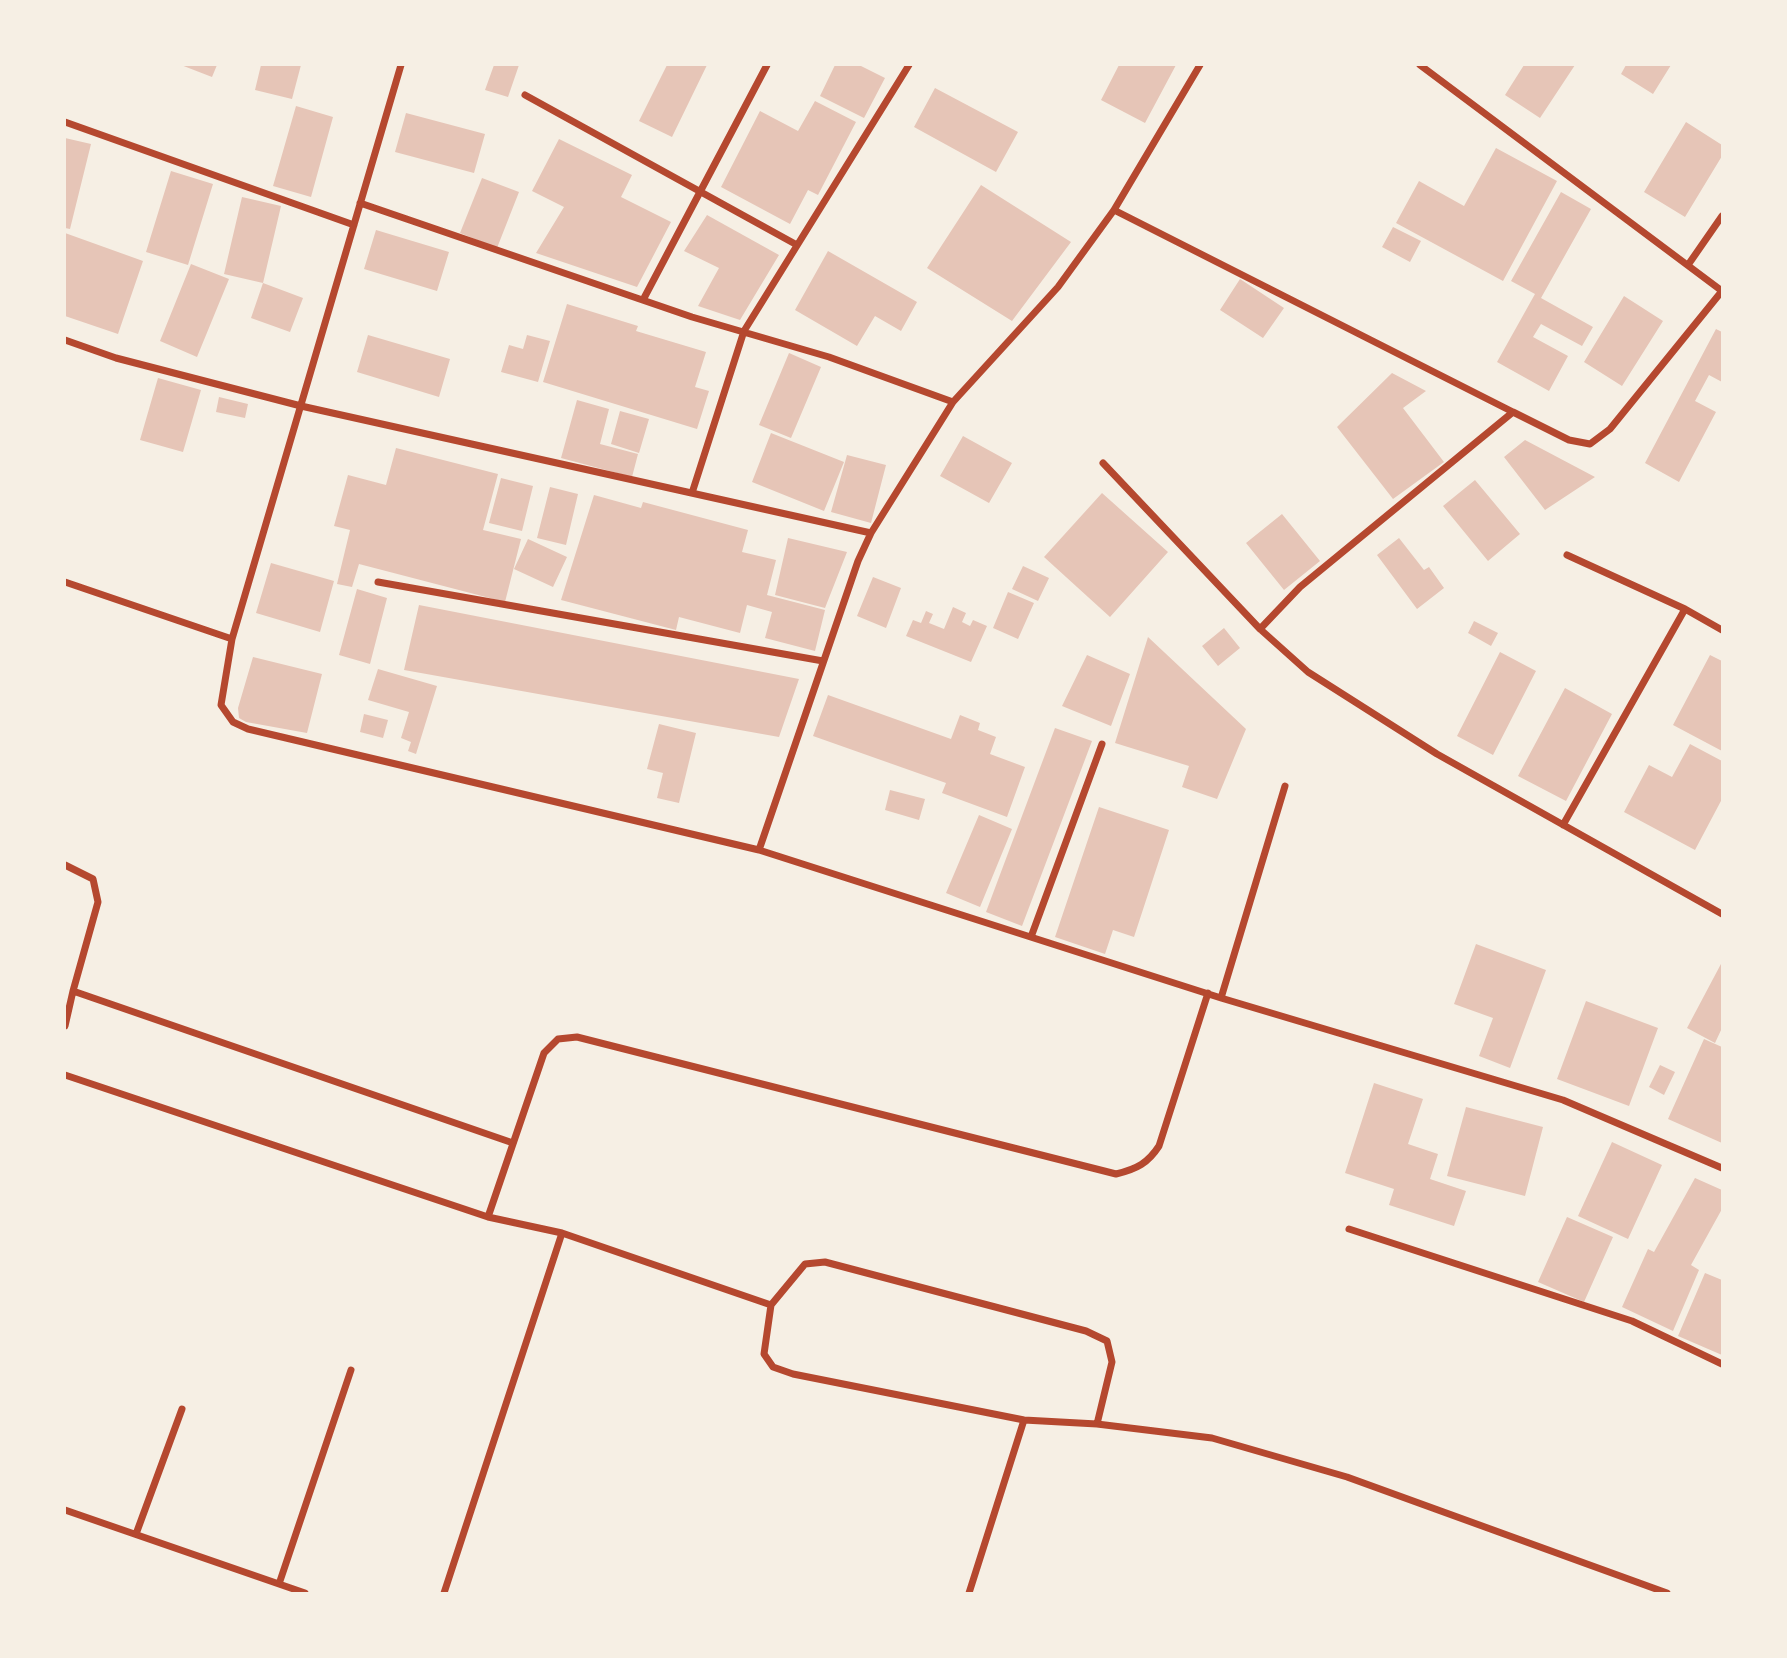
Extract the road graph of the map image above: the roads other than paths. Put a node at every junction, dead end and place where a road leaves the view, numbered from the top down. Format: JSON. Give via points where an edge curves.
{"nodes":[{"id":1,"x":401,"y":65,"type":"edge"},
{"id":2,"x":767,"y":65,"type":"edge"},
{"id":3,"x":909,"y":65,"type":"edge"},
{"id":4,"x":1200,"y":65,"type":"edge"},
{"id":5,"x":1423,"y":66,"type":"edge"},
{"id":6,"x":525,"y":95,"type":"dead end"},
{"id":7,"x":65,"y":122,"type":"edge"},
{"id":8,"x":701,"y":191,"type":"junction"},
{"id":9,"x":360,"y":203,"type":"junction"},
{"id":10,"x":1114,"y":210,"type":"junction"},
{"id":11,"x":1722,"y":216,"type":"edge"},
{"id":12,"x":354,"y":225,"type":"junction"},
{"id":13,"x":797,"y":245,"type":"junction"},
{"id":14,"x":1688,"y":265,"type":"junction"},
{"id":15,"x":1722,"y":291,"type":"edge"},
{"id":16,"x":643,"y":300,"type":"junction"},
{"id":17,"x":744,"y":331,"type":"junction"},
{"id":18,"x":65,"y":340,"type":"edge"},
{"id":19,"x":953,"y":402,"type":"junction"},
{"id":20,"x":301,"y":406,"type":"junction"},
{"id":21,"x":1513,"y":412,"type":"junction"},
{"id":22,"x":1103,"y":463,"type":"dead end"},
{"id":23,"x":692,"y":493,"type":"junction"},
{"id":24,"x":871,"y":533,"type":"junction"},
{"id":25,"x":1567,"y":555,"type":"dead end"},
{"id":26,"x":65,"y":582,"type":"edge"},
{"id":27,"x":378,"y":582,"type":"dead end"},
{"id":28,"x":1685,"y":609,"type":"junction"},
{"id":29,"x":1259,"y":629,"type":"junction"},
{"id":30,"x":1722,"y":630,"type":"edge"},
{"id":31,"x":232,"y":639,"type":"junction"},
{"id":32,"x":823,"y":661,"type":"junction"},
{"id":33,"x":1102,"y":744,"type":"dead end"},
{"id":34,"x":1285,"y":786,"type":"dead end"},
{"id":35,"x":1563,"y":825,"type":"junction"},
{"id":36,"x":759,"y":850,"type":"junction"},
{"id":37,"x":65,"y":865,"type":"edge"},
{"id":38,"x":1722,"y":914,"type":"edge"},
{"id":39,"x":1031,"y":937,"type":"junction"},
{"id":40,"x":74,"y":991,"type":"junction"},
{"id":41,"x":1208,"y":993,"type":"junction"},
{"id":42,"x":1221,"y":998,"type":"junction"},
{"id":43,"x":65,"y":1026,"type":"edge"},
{"id":44,"x":65,"y":1075,"type":"edge"},
{"id":45,"x":513,"y":1143,"type":"junction"},
{"id":46,"x":1722,"y":1168,"type":"edge"},
{"id":47,"x":488,"y":1217,"type":"junction"},
{"id":48,"x":1349,"y":1229,"type":"dead end"},
{"id":49,"x":562,"y":1233,"type":"junction"},
{"id":50,"x":771,"y":1305,"type":"junction"},
{"id":51,"x":1722,"y":1364,"type":"edge"},
{"id":52,"x":351,"y":1370,"type":"dead end"},
{"id":53,"x":182,"y":1409,"type":"dead end"},
{"id":54,"x":1024,"y":1420,"type":"junction"},
{"id":55,"x":1097,"y":1424,"type":"junction"},
{"id":56,"x":65,"y":1510,"type":"edge"},
{"id":57,"x":136,"y":1534,"type":"junction"},
{"id":58,"x":279,"y":1584,"type":"junction"},
{"id":59,"x":305,"y":1593,"type":"edge"},
{"id":60,"x":444,"y":1593,"type":"edge"},
{"id":61,"x":969,"y":1593,"type":"edge"},
{"id":62,"x":1667,"y":1593,"type":"edge"}],
"edges":[{"from":1,"to":9,"type":"street"},
{"from":2,"to":8,"type":"street"},
{"from":3,"to":13,"type":"street"},
{"from":4,"to":10,"type":"street"},
{"from":5,"to":14,"type":"street"},
{"from":6,"to":8,"type":"street"},
{"from":7,"to":12,"type":"street"},
{"from":8,"to":13,"type":"street"},
{"from":8,"to":16,"type":"street"},
{"from":9,"to":12,"type":"street"},
{"from":9,"to":16,"type":"street"},
{"from":10,"to":19,"type":"street","via":[[1058,287]]},
{"from":10,"to":21,"type":"street"},
{"from":11,"to":14,"type":"street"},
{"from":12,"to":20,"type":"street"},
{"from":13,"to":17,"type":"street"},
{"from":14,"to":15,"type":"street"},
{"from":15,"to":21,"type":"street","via":[[1610,429],[1590,444],[1569,440]]},
{"from":16,"to":17,"type":"street"},
{"from":17,"to":19,"type":"street"},
{"from":17,"to":23,"type":"street"},
{"from":18,"to":20,"type":"street","via":[[116,358]]},
{"from":19,"to":24,"type":"street"},
{"from":20,"to":23,"type":"street"},
{"from":20,"to":31,"type":"street"},
{"from":21,"to":29,"type":"street","via":[[1300,587]]},
{"from":22,"to":29,"type":"street"},
{"from":23,"to":24,"type":"street"},
{"from":24,"to":32,"type":"street"},
{"from":25,"to":28,"type":"street"},
{"from":26,"to":31,"type":"street"},
{"from":27,"to":32,"type":"street"},
{"from":28,"to":30,"type":"street"},
{"from":28,"to":35,"type":"street"},
{"from":29,"to":35,"type":"street","via":[[1308,672],[1437,754]]},
{"from":31,"to":36,"type":"street","via":[[221,705],[241,726]]},
{"from":32,"to":36,"type":"street"},
{"from":33,"to":39,"type":"street"},
{"from":34,"to":42,"type":"street"},
{"from":35,"to":38,"type":"street"},
{"from":36,"to":39,"type":"street"},
{"from":37,"to":40,"type":"street","via":[[93,879],[98,902]]},
{"from":39,"to":41,"type":"street"},
{"from":40,"to":43,"type":"street"},
{"from":40,"to":45,"type":"street"},
{"from":41,"to":42,"type":"street"},
{"from":41,"to":45,"type":"street","via":[[1159,1146],[1149,1161],[1116,1174],[577,1037],[558,1039],[544,1053]]},
{"from":42,"to":46,"type":"street","via":[[1563,1100]]},
{"from":44,"to":47,"type":"street"},
{"from":45,"to":47,"type":"street"},
{"from":47,"to":49,"type":"street"},
{"from":48,"to":51,"type":"street","via":[[1620,1317]]},
{"from":49,"to":50,"type":"street"},
{"from":49,"to":60,"type":"street"},
{"from":50,"to":54,"type":"street","via":[[764,1354],[773,1367]]},
{"from":50,"to":55,"type":"street","via":[[805,1264],[825,1262],[1086,1331],[1107,1341],[1112,1362]]},
{"from":52,"to":58,"type":"street"},
{"from":53,"to":57,"type":"street"},
{"from":54,"to":55,"type":"street"},
{"from":54,"to":61,"type":"street"},
{"from":55,"to":62,"type":"street","via":[[1212,1438],[1347,1477]]},
{"from":56,"to":57,"type":"street"},
{"from":57,"to":58,"type":"street"},
{"from":58,"to":59,"type":"street"}]}
